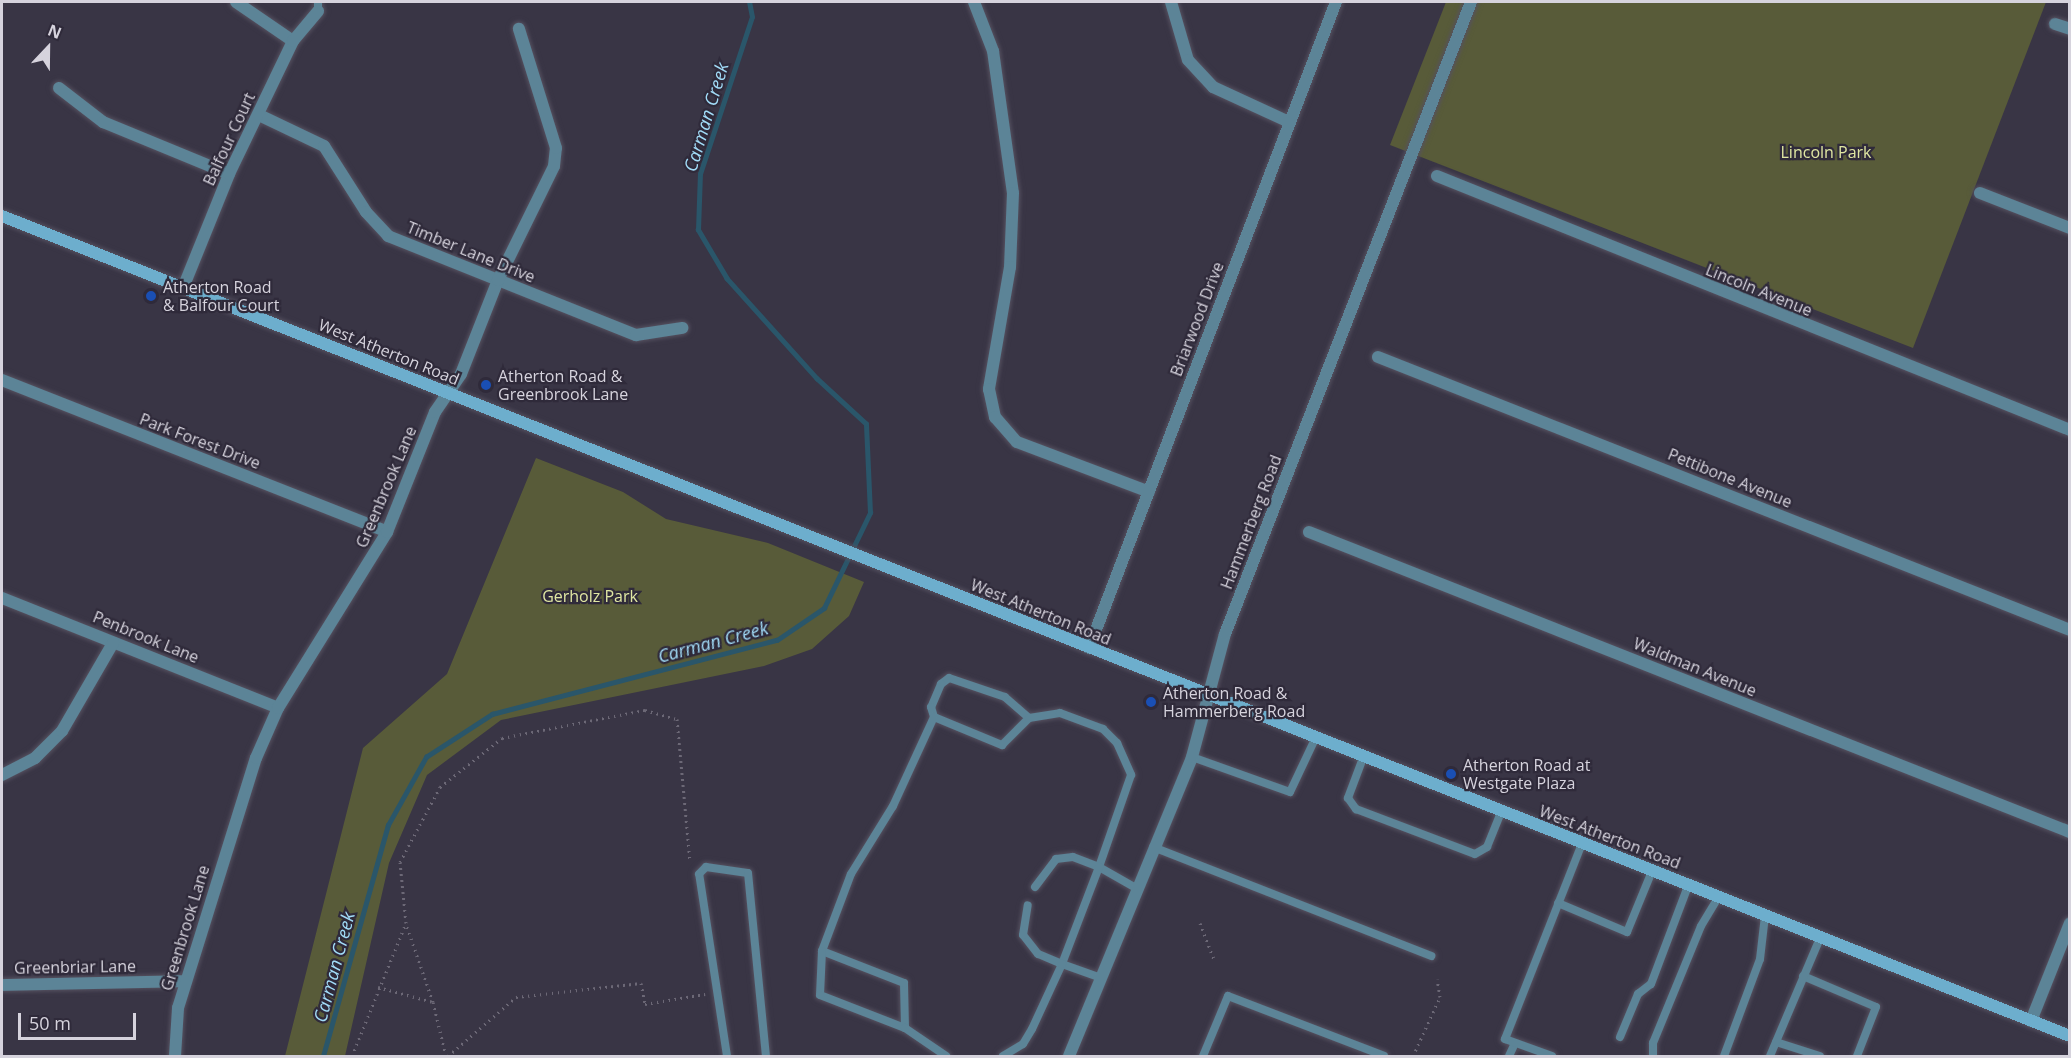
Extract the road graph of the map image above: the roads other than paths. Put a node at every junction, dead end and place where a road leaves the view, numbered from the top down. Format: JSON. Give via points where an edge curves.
{"nodes":[{"id":1,"x":236,"y":2,"type":"edge"},
{"id":2,"x":974,"y":2,"type":"edge"},
{"id":3,"x":1171,"y":2,"type":"edge"},
{"id":4,"x":1336,"y":2,"type":"edge"},
{"id":5,"x":1471,"y":2,"type":"edge"},
{"id":6,"x":318,"y":6,"type":"edge"},
{"id":7,"x":2055,"y":24,"type":"dead end"},
{"id":8,"x":519,"y":29,"type":"dead end"},
{"id":9,"x":2070,"y":29,"type":"edge"},
{"id":10,"x":293,"y":41,"type":"junction"},
{"id":11,"x":59,"y":88,"type":"dead end"},
{"id":12,"x":259,"y":115,"type":"junction"},
{"id":13,"x":1289,"y":122,"type":"junction"},
{"id":14,"x":229,"y":174,"type":"junction"},
{"id":15,"x":1437,"y":176,"type":"dead end"},
{"id":16,"x":1980,"y":193,"type":"dead end"},
{"id":17,"x":2,"y":216,"type":"edge"},
{"id":18,"x":2070,"y":228,"type":"edge"},
{"id":19,"x":498,"y":280,"type":"junction"},
{"id":20,"x":183,"y":288,"type":"junction"},
{"id":21,"x":682,"y":328,"type":"dead end"},
{"id":22,"x":1378,"y":357,"type":"dead end"},
{"id":23,"x":2,"y":380,"type":"edge"},
{"id":24,"x":448,"y":393,"type":"junction"},
{"id":25,"x":2070,"y":430,"type":"edge"},
{"id":26,"x":1149,"y":492,"type":"junction"},
{"id":27,"x":387,"y":532,"type":"junction"},
{"id":28,"x":1309,"y":532,"type":"dead end"},
{"id":29,"x":2,"y":598,"type":"edge"},
{"id":30,"x":2070,"y":630,"type":"edge"},
{"id":31,"x":113,"y":643,"type":"junction"},
{"id":32,"x":1089,"y":648,"type":"junction"},
{"id":33,"x":1209,"y":697,"type":"junction"},
{"id":34,"x":278,"y":708,"type":"junction"},
{"id":35,"x":934,"y":717,"type":"junction"},
{"id":36,"x":1029,"y":718,"type":"junction"},
{"id":37,"x":1315,"y":739,"type":"junction"},
{"id":38,"x":1192,"y":757,"type":"junction"},
{"id":39,"x":1363,"y":758,"type":"junction"},
{"id":40,"x":2,"y":776,"type":"edge"},
{"id":41,"x":1501,"y":812,"type":"junction"},
{"id":42,"x":2070,"y":832,"type":"edge"},
{"id":43,"x":1582,"y":844,"type":"junction"},
{"id":44,"x":1153,"y":847,"type":"junction"},
{"id":45,"x":1099,"y":867,"type":"junction"},
{"id":46,"x":1652,"y":871,"type":"junction"},
{"id":47,"x":1688,"y":886,"type":"junction"},
{"id":48,"x":1035,"y":887,"type":"dead end"},
{"id":49,"x":1136,"y":888,"type":"junction"},
{"id":50,"x":1718,"y":898,"type":"junction"},
{"id":51,"x":1558,"y":903,"type":"junction"},
{"id":52,"x":1028,"y":905,"type":"dead end"},
{"id":53,"x":1765,"y":916,"type":"junction"},
{"id":54,"x":2070,"y":923,"type":"edge"},
{"id":55,"x":1820,"y":938,"type":"junction"},
{"id":56,"x":822,"y":951,"type":"junction"},
{"id":57,"x":1431,"y":956,"type":"dead end"},
{"id":58,"x":1062,"y":964,"type":"junction"},
{"id":59,"x":1803,"y":975,"type":"junction"},
{"id":60,"x":1101,"y":978,"type":"junction"},
{"id":61,"x":186,"y":981,"type":"junction"},
{"id":62,"x":2,"y":985,"type":"edge"},
{"id":63,"x":2031,"y":1021,"type":"junction"},
{"id":64,"x":905,"y":1028,"type":"junction"},
{"id":65,"x":2070,"y":1036,"type":"edge"},
{"id":66,"x":1620,"y":1037,"type":"dead end"},
{"id":67,"x":1776,"y":1042,"type":"junction"},
{"id":68,"x":1515,"y":1043,"type":"junction"},
{"id":69,"x":175,"y":1056,"type":"edge"},
{"id":70,"x":726,"y":1056,"type":"edge"},
{"id":71,"x":766,"y":1056,"type":"edge"},
{"id":72,"x":945,"y":1056,"type":"edge"},
{"id":73,"x":1003,"y":1056,"type":"edge"},
{"id":74,"x":1070,"y":1056,"type":"edge"},
{"id":75,"x":1203,"y":1056,"type":"edge"},
{"id":76,"x":1384,"y":1056,"type":"edge"},
{"id":77,"x":1509,"y":1056,"type":"edge"},
{"id":78,"x":1552,"y":1056,"type":"edge"},
{"id":79,"x":1652,"y":1056,"type":"edge"},
{"id":80,"x":1724,"y":1056,"type":"edge"},
{"id":81,"x":1770,"y":1056,"type":"edge"},
{"id":82,"x":1820,"y":1056,"type":"edge"},
{"id":83,"x":1857,"y":1056,"type":"edge"}],
"edges":[{"from":1,"to":10,"type":"street"},
{"from":2,"to":26,"type":"street","via":[[993,51],[1013,192],[1010,267],[989,390],[996,417],[1017,442]]},
{"from":3,"to":13,"type":"street","via":[[1188,60],[1213,87]]},
{"from":4,"to":13,"type":"street","name":"Briarwood Drive"},
{"from":5,"to":33,"type":"street","name":"Hammerberg Road","via":[[1225,634]]},
{"from":6,"to":10,"type":"street","name":"Balfour Court"},
{"from":7,"to":9,"type":"street"},
{"from":8,"to":19,"type":"street","name":"Greenbrook Lane","via":[[556,148],[554,166]]},
{"from":10,"to":12,"type":"street","name":"Balfour Court"},
{"from":11,"to":14,"type":"street","via":[[103,122]]},
{"from":12,"to":14,"type":"street","name":"Balfour Court"},
{"from":12,"to":19,"type":"street","name":"Timber Lane Drive","via":[[324,146],[366,212],[388,237]]},
{"from":13,"to":26,"type":"street","name":"Briarwood Drive"},
{"from":14,"to":20,"type":"street","name":"Balfour Court"},
{"from":15,"to":25,"type":"street","name":"Lincoln Avenue"},
{"from":16,"to":18,"type":"street"},
{"from":17,"to":20,"type":"street","name":"West Atherton Road"},
{"from":19,"to":21,"type":"street","name":"Timber Lane Drive","via":[[636,335]]},
{"from":19,"to":24,"type":"street","name":"Greenbrook Lane","via":[[461,374]]},
{"from":20,"to":24,"type":"street","name":"West Atherton Road"},
{"from":22,"to":30,"type":"street","name":"Pettibone Avenue"},
{"from":23,"to":27,"type":"street","name":"Park Forest Drive"},
{"from":24,"to":27,"type":"street","name":"Greenbrook Lane","via":[[435,412]]},
{"from":24,"to":32,"type":"street","name":"West Atherton Road"},
{"from":26,"to":32,"type":"street","name":"Briarwood Drive"},
{"from":27,"to":34,"type":"street","name":"Greenbrook Lane"},
{"from":28,"to":42,"type":"street","name":"Waldman Avenue"},
{"from":29,"to":31,"type":"street","name":"Penbrook Lane"},
{"from":31,"to":34,"type":"street","name":"Penbrook Lane"},
{"from":31,"to":40,"type":"street","via":[[62,731],[35,758]]},
{"from":32,"to":33,"type":"street","name":"West Atherton Road"},
{"from":33,"to":37,"type":"street","name":"West Atherton Road"},
{"from":33,"to":38,"type":"street","name":"Hammerberg Road"},
{"from":34,"to":61,"type":"street","name":"Greenbrook Lane","via":[[256,758]]},
{"from":35,"to":36,"type":"lane","via":[[1002,745]]},
{"from":35,"to":36,"type":"lane","via":[[931,707],[941,684],[950,678],[1005,698]]},
{"from":35,"to":56,"type":"lane","via":[[893,806],[851,873]]},
{"from":36,"to":45,"type":"lane","via":[[1060,713],[1085,719],[1118,743],[1127,760],[1131,775],[1127,796]]},
{"from":37,"to":38,"type":"lane","via":[[1290,792]]},
{"from":37,"to":39,"type":"street","name":"West Atherton Road"},
{"from":38,"to":44,"type":"street","name":"Hammerberg Road"},
{"from":39,"to":41,"type":"street","name":"West Atherton Road"},
{"from":39,"to":41,"type":"lane","via":[[1348,798],[1356,809],[1475,854],[1487,847]]},
{"from":41,"to":43,"type":"street","name":"West Atherton Road"},
{"from":43,"to":46,"type":"street","name":"West Atherton Road"},
{"from":43,"to":51,"type":"lane"},
{"from":44,"to":49,"type":"street","name":"Hammerberg Road"},
{"from":44,"to":57,"type":"lane"},
{"from":45,"to":48,"type":"lane","via":[[1073,857],[1056,859]]},
{"from":45,"to":49,"type":"lane"},
{"from":45,"to":58,"type":"lane"},
{"from":46,"to":47,"type":"street","name":"West Atherton Road"},
{"from":46,"to":51,"type":"lane","via":[[1627,932]]},
{"from":47,"to":50,"type":"street","name":"West Atherton Road"},
{"from":47,"to":66,"type":"lane","via":[[1651,984],[1638,994]]},
{"from":49,"to":60,"type":"street","name":"Hammerberg Road"},
{"from":50,"to":53,"type":"street","name":"West Atherton Road"},
{"from":50,"to":79,"type":"lane","via":[[1701,926]]},
{"from":51,"to":68,"type":"lane","via":[[1505,1039]]},
{"from":52,"to":58,"type":"lane","via":[[1023,935],[1038,954]]},
{"from":53,"to":55,"type":"street","name":"West Atherton Road"},
{"from":53,"to":80,"type":"lane","via":[[1760,959]]},
{"from":54,"to":63,"type":"street"},
{"from":55,"to":59,"type":"lane"},
{"from":55,"to":63,"type":"street","name":"West Atherton Road"},
{"from":56,"to":64,"type":"lane","via":[[904,983]]},
{"from":56,"to":64,"type":"lane","via":[[820,995]]},
{"from":58,"to":60,"type":"lane"},
{"from":58,"to":73,"type":"lane","via":[[1023,1044]]},
{"from":59,"to":67,"type":"lane"},
{"from":59,"to":83,"type":"lane","via":[[1876,1007]]},
{"from":60,"to":74,"type":"street","name":"Hammerberg Road"},
{"from":61,"to":62,"type":"street","name":"Greenbriar Lane"},
{"from":61,"to":69,"type":"street","name":"Greenbrook Lane"},
{"from":63,"to":65,"type":"street","name":"West Atherton Road"},
{"from":64,"to":72,"type":"lane"},
{"from":67,"to":81,"type":"lane"},
{"from":67,"to":82,"type":"lane"},
{"from":68,"to":77,"type":"lane"},
{"from":68,"to":78,"type":"lane"},
{"from":70,"to":71,"type":"lane","via":[[699,874],[706,867],[747,873]]},
{"from":75,"to":76,"type":"lane","via":[[1227,996]]}]}
